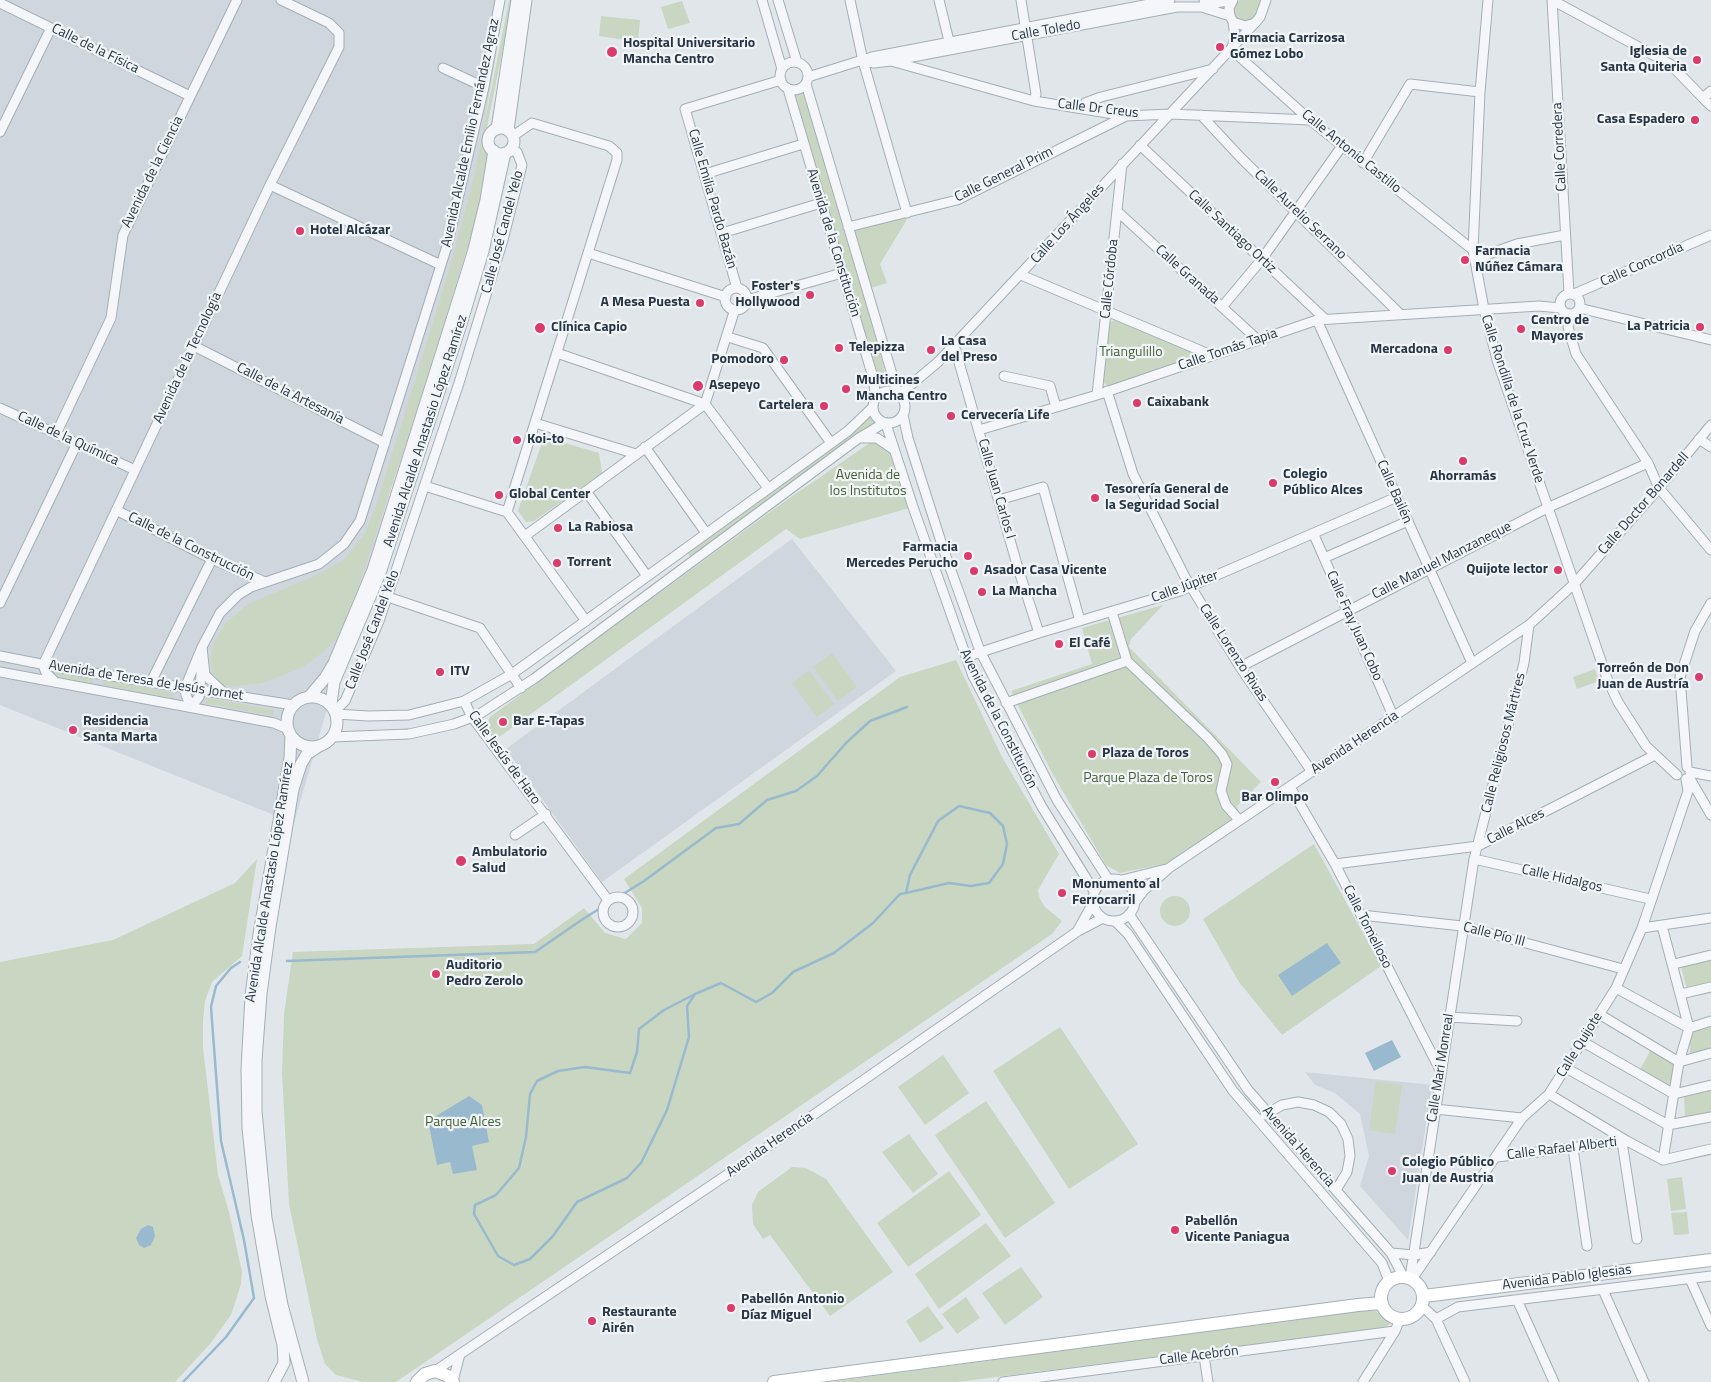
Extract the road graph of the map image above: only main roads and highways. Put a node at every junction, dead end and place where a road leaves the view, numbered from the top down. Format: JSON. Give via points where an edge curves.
{"nodes":[{"id":1,"x":1711,"y":1260,"type":"edge"},
{"id":2,"x":1423,"y":1301,"type":"junction"},
{"id":3,"x":1382,"y":1304,"type":"junction"},
{"id":4,"x":417,"y":1381,"type":"edge"},
{"id":5,"x":453,"y":1382,"type":"edge"},
{"id":6,"x":774,"y":1382,"type":"edge"}],
"edges":[{"from":1,"to":2,"type":"main road","name":"Avenida Pablo Iglesias"},
{"from":2,"to":3,"type":"main road","via":[[1416,1314],[1397,1325]]},
{"from":2,"to":3,"type":"main road","via":[[1419,1284],[1408,1278],[1389,1282],[1382,1291]]},
{"from":3,"to":6,"type":"main road"},
{"from":4,"to":5,"type":"main road","via":[[435,1371],[442,1372]]}]}
